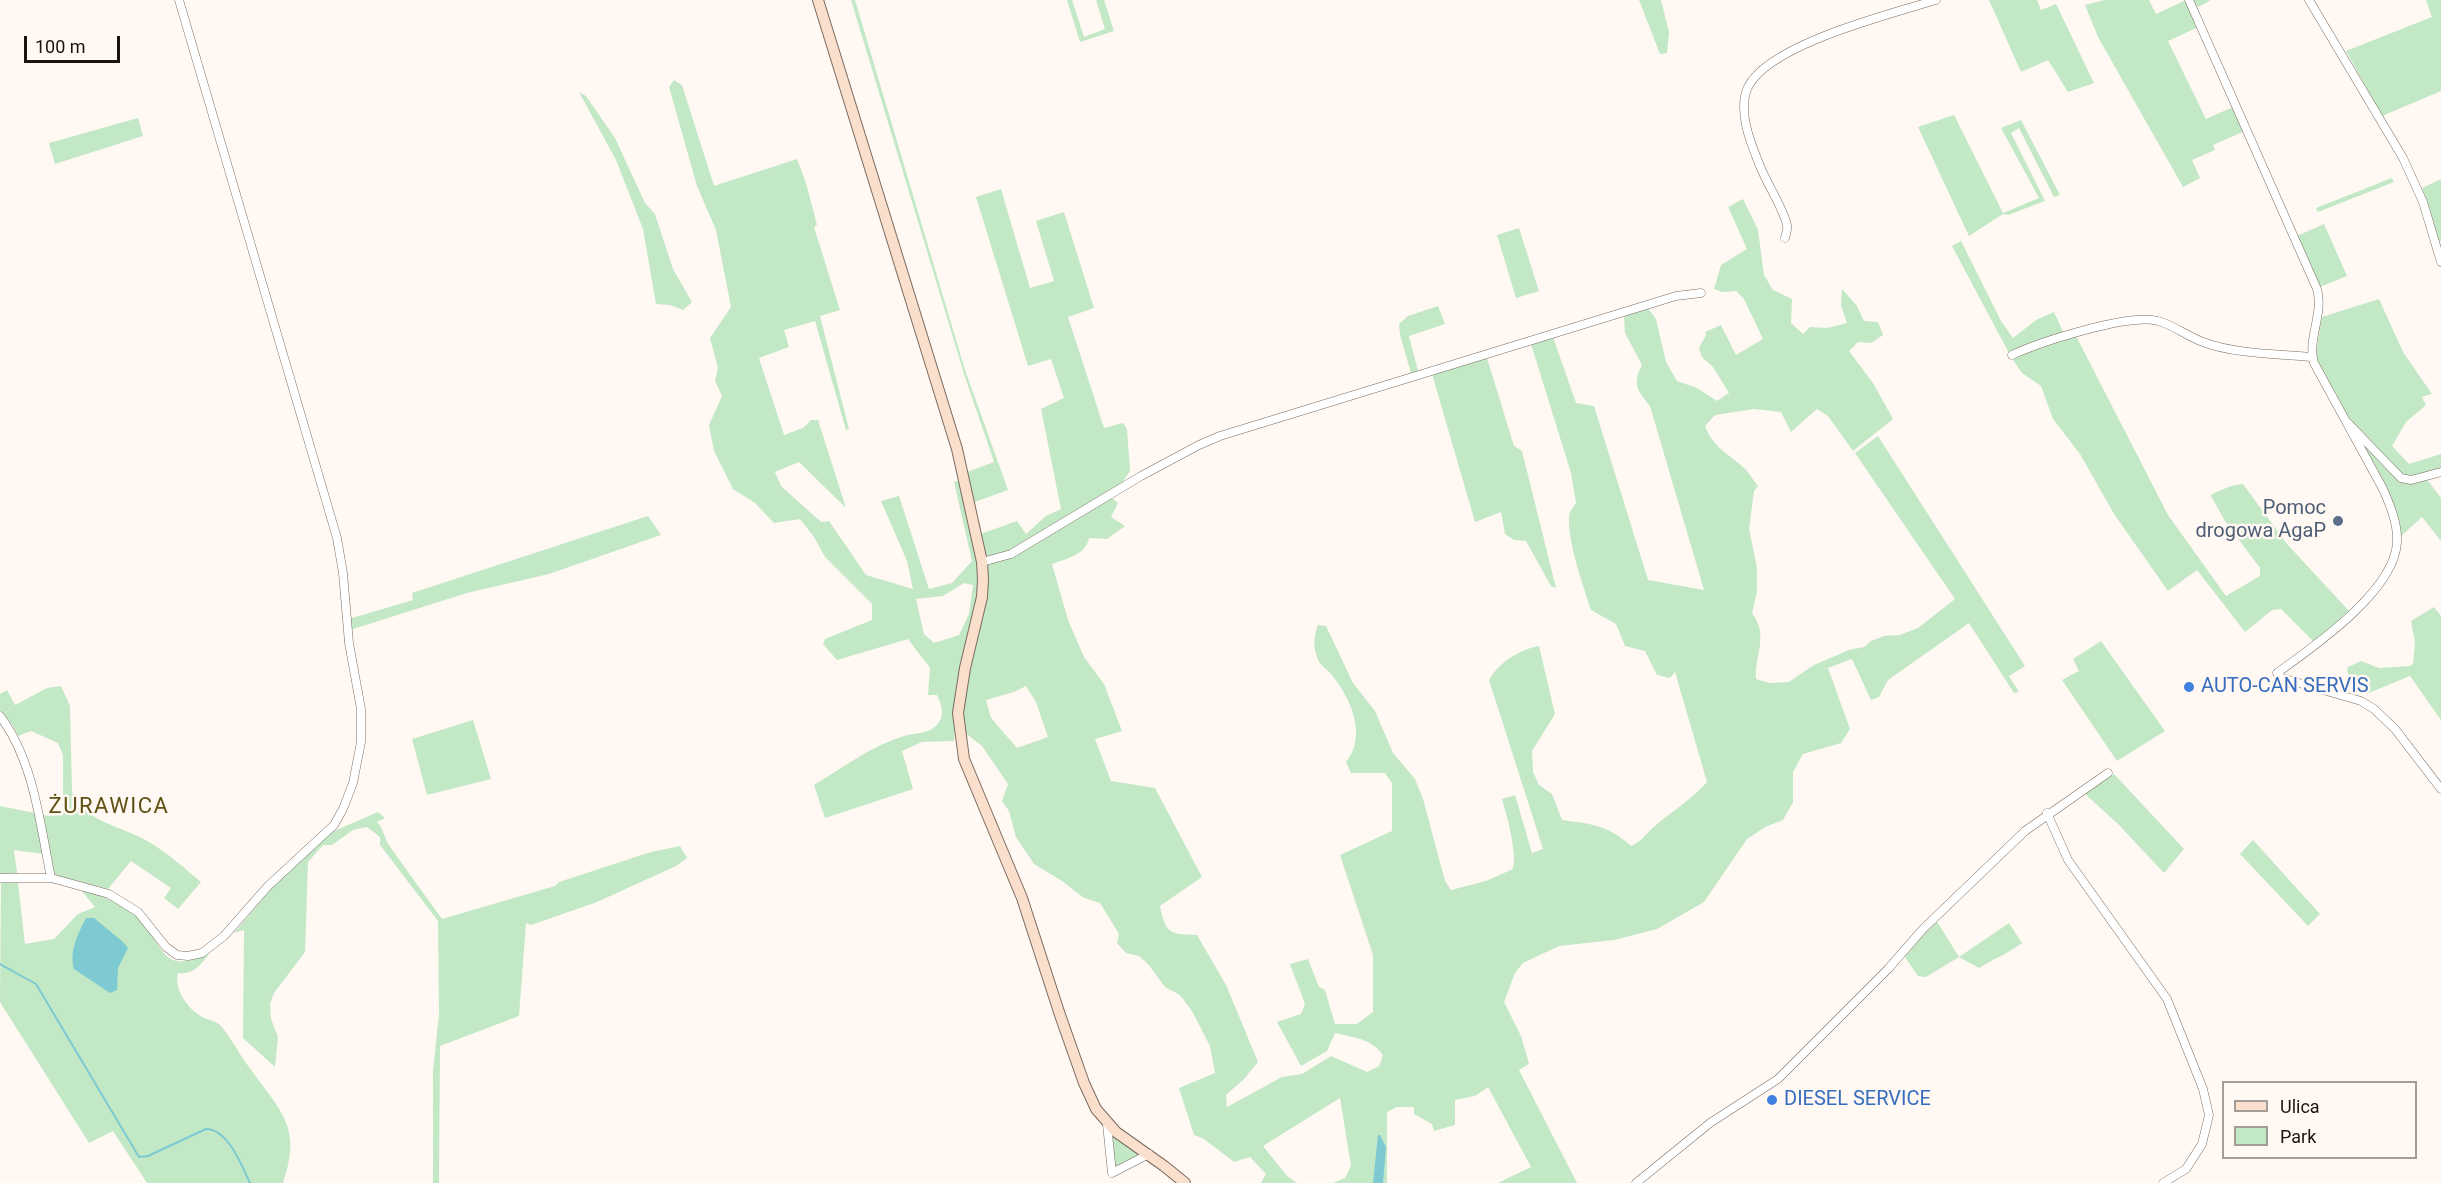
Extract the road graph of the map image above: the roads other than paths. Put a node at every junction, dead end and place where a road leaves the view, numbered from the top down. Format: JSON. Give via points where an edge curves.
{"nodes":[{"id":1,"x":179,"y":0,"type":"edge"},
{"id":2,"x":818,"y":0,"type":"edge"},
{"id":3,"x":1936,"y":0,"type":"edge"},
{"id":4,"x":2189,"y":0,"type":"edge"},
{"id":5,"x":2309,"y":0,"type":"edge"},
{"id":6,"x":1785,"y":238,"type":"dead end"},
{"id":7,"x":2441,"y":262,"type":"edge"},
{"id":8,"x":1701,"y":292,"type":"dead end"},
{"id":9,"x":2012,"y":355,"type":"dead end"},
{"id":10,"x":2312,"y":357,"type":"junction"},
{"id":11,"x":2342,"y":418,"type":"junction"},
{"id":12,"x":2441,"y":472,"type":"edge"},
{"id":13,"x":982,"y":562,"type":"junction"},
{"id":14,"x":0,"y":716,"type":"edge"},
{"id":15,"x":2108,"y":773,"type":"dead end"},
{"id":16,"x":2441,"y":789,"type":"edge"},
{"id":17,"x":2047,"y":813,"type":"junction"},
{"id":18,"x":0,"y":878,"type":"edge"},
{"id":19,"x":51,"y":878,"type":"junction"},
{"id":20,"x":1107,"y":1124,"type":"junction"},
{"id":21,"x":1149,"y":1154,"type":"junction"},
{"id":22,"x":1185,"y":1183,"type":"edge"},
{"id":23,"x":1636,"y":1183,"type":"edge"},
{"id":24,"x":2163,"y":1183,"type":"edge"}],
"edges":[{"from":1,"to":19,"type":"street","via":[[337,538],[361,709],[361,742],[353,783],[334,825],[276,879],[224,936],[202,953],[177,955],[123,902],[90,887]]},
{"from":2,"to":13,"type":"street","via":[[957,449]]},
{"from":3,"to":6,"type":"street","via":[[1788,52],[1758,74],[1748,87],[1744,99],[1749,138],[1788,226]]},
{"from":4,"to":10,"type":"street","via":[[2317,289],[2319,303]]},
{"from":5,"to":7,"type":"street","via":[[2403,158],[2423,202]]},
{"from":8,"to":13,"type":"street","via":[[1676,296],[1220,436],[1141,476],[1011,554]]},
{"from":9,"to":10,"type":"street","via":[[2089,330],[2126,322],[2157,321],[2205,343]]},
{"from":10,"to":11,"type":"street"},
{"from":11,"to":12,"type":"street","via":[[2401,478],[2411,480]]},
{"from":11,"to":16,"type":"street","via":[[2387,499],[2397,537],[2395,554],[2376,589],[2358,609],[2277,674],[2361,701],[2374,709]]},
{"from":13,"to":20,"type":"street","via":[[982,597],[958,711],[961,747],[1031,923],[1084,1083]]},
{"from":14,"to":19,"type":"street","via":[[25,764]]},
{"from":15,"to":17,"type":"street"},
{"from":17,"to":23,"type":"street","via":[[1960,893],[1778,1079],[1710,1123]]},
{"from":17,"to":24,"type":"street","via":[[2068,860],[2167,999],[2203,1089],[2209,1115],[2202,1143],[2186,1169]]},
{"from":18,"to":19,"type":"street"},
{"from":20,"to":21,"type":"street"},
{"from":20,"to":21,"type":"street","via":[[1112,1173]]},
{"from":21,"to":22,"type":"street"}]}
